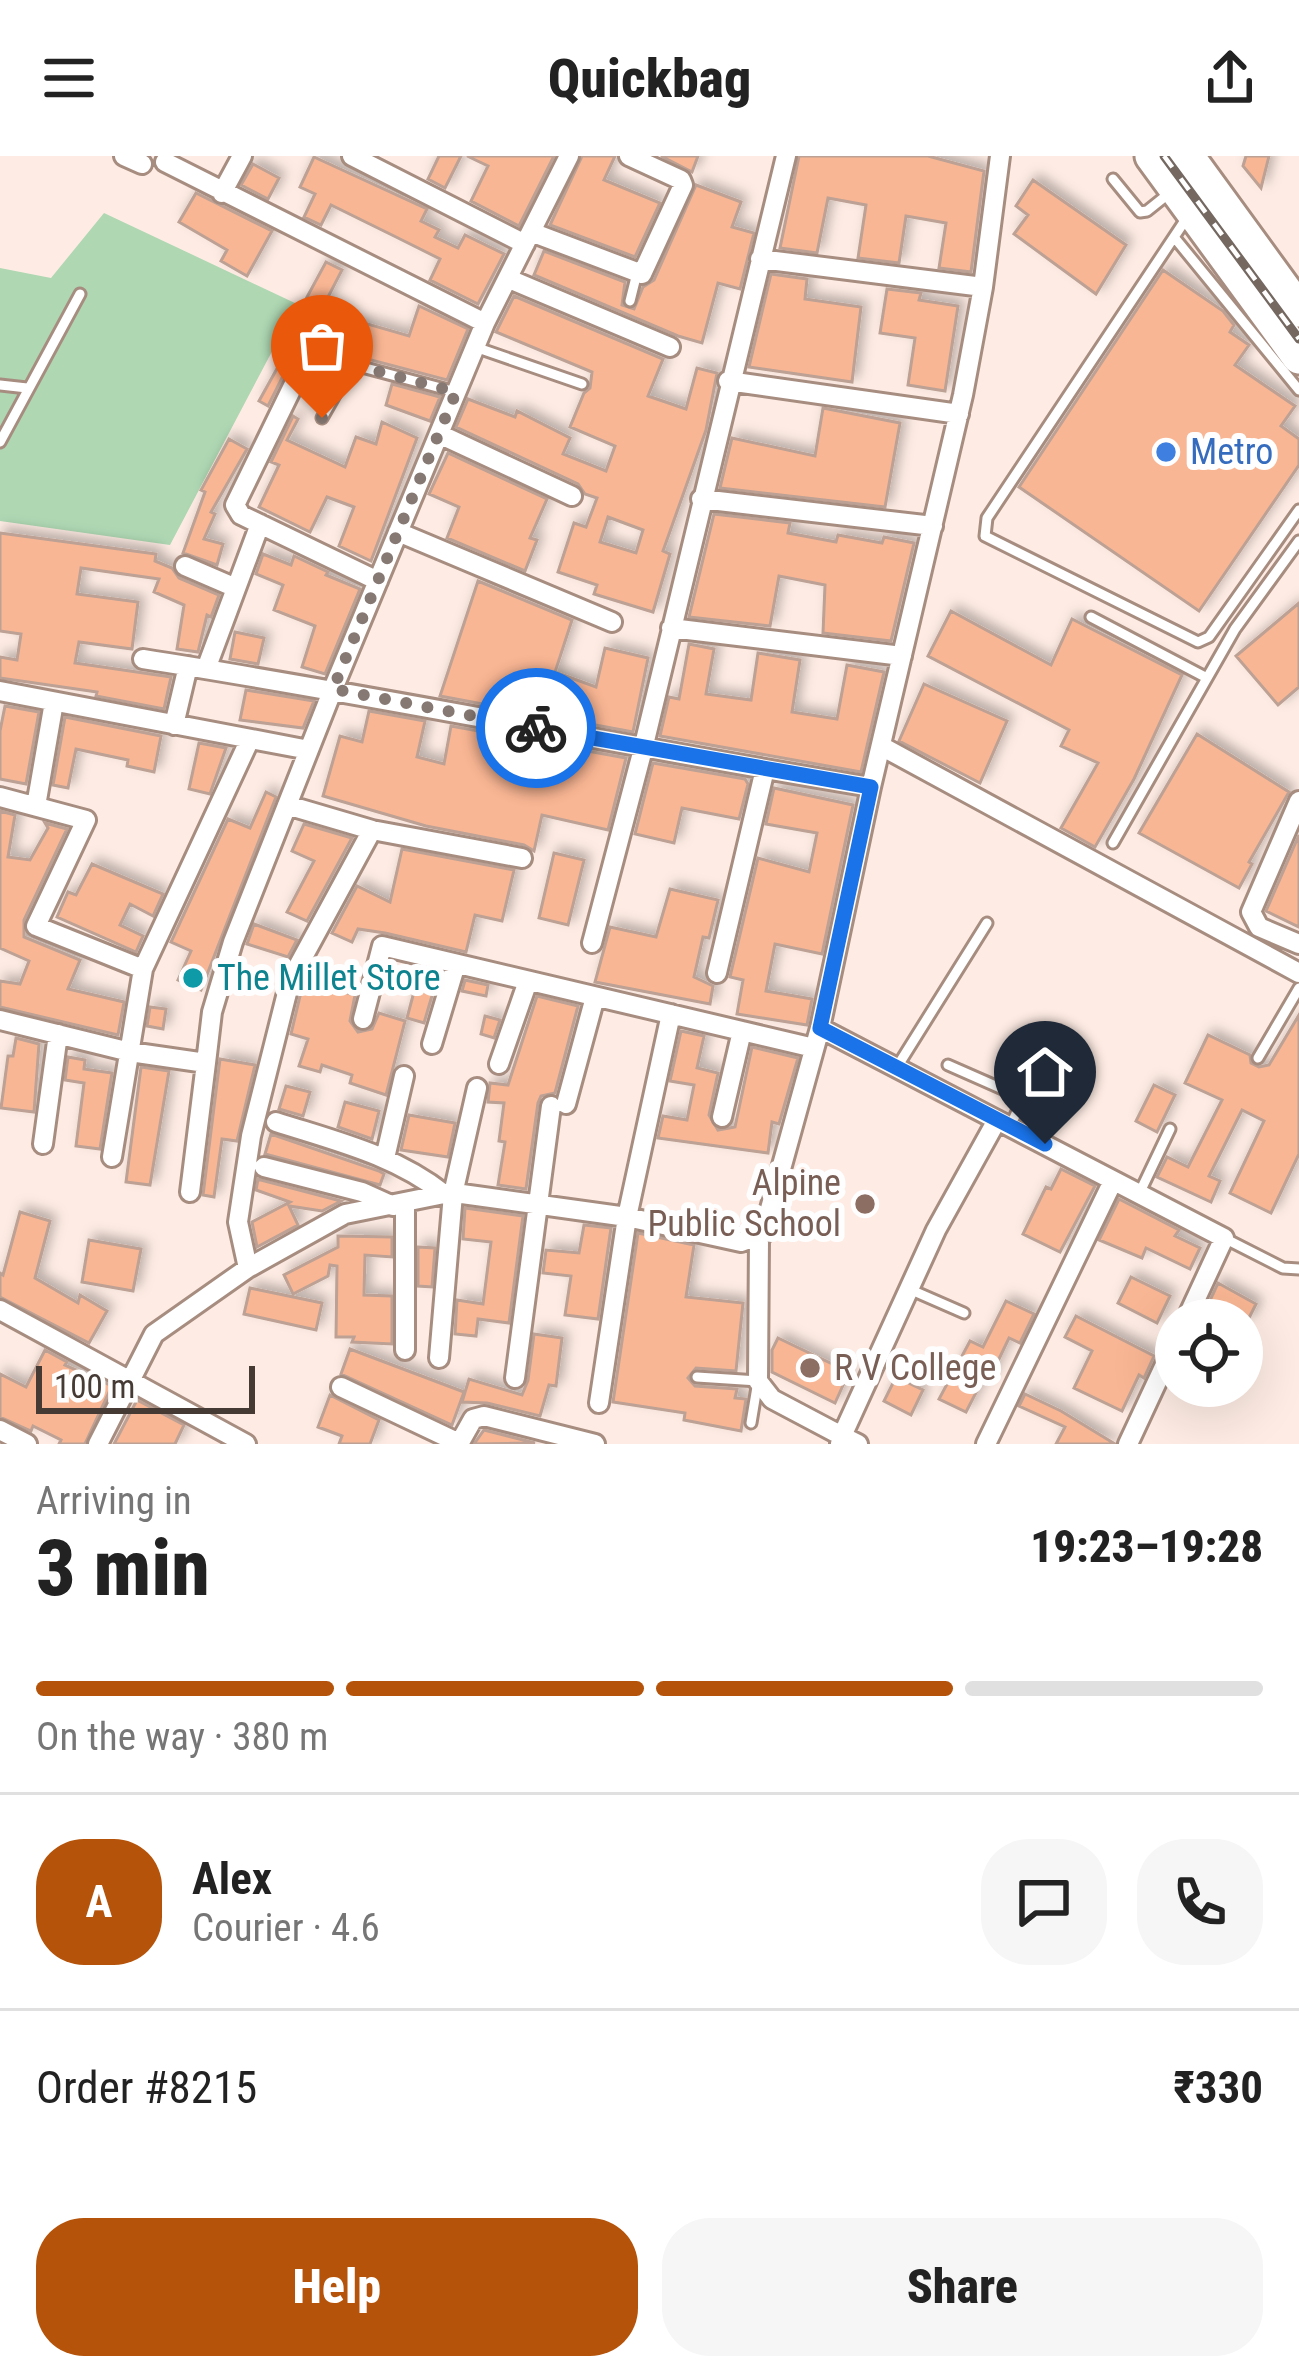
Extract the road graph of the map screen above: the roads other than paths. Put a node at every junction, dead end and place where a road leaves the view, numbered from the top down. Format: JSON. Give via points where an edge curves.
{"nodes":[{"id":1,"x":242,"y":156,"type":"edge"},
{"id":2,"x":352,"y":156,"type":"edge"},
{"id":3,"x":569,"y":156,"type":"edge"},
{"id":4,"x":629,"y":156,"type":"edge"},
{"id":5,"x":786,"y":156,"type":"edge"},
{"id":6,"x":1000,"y":156,"type":"edge"},
{"id":7,"x":1152,"y":156,"type":"edge"},
{"id":8,"x":164,"y":163,"type":"dead end"},
{"id":9,"x":1113,"y":179,"type":"dead end"},
{"id":10,"x":222,"y":193,"type":"junction"},
{"id":11,"x":1182,"y":197,"type":"edge"},
{"id":12,"x":528,"y":238,"type":"junction"},
{"id":13,"x":760,"y":259,"type":"junction"},
{"id":14,"x":637,"y":274,"type":"junction"},
{"id":15,"x":509,"y":279,"type":"junction"},
{"id":16,"x":983,"y":287,"type":"junction"},
{"id":17,"x":80,"y":293,"type":"dead end"},
{"id":18,"x":630,"y":302,"type":"dead end"},
{"id":19,"x":1299,"y":310,"type":"edge"},
{"id":20,"x":328,"y":314,"type":"dead end"},
{"id":21,"x":485,"y":323,"type":"junction"},
{"id":22,"x":670,"y":346,"type":"dead end"},
{"id":23,"x":475,"y":347,"type":"junction"},
{"id":24,"x":1299,"y":357,"type":"edge"},
{"id":25,"x":728,"y":382,"type":"junction"},
{"id":26,"x":582,"y":384,"type":"dead end"},
{"id":27,"x":0,"y":385,"type":"edge"},
{"id":28,"x":27,"y":388,"type":"junction"},
{"id":29,"x":1299,"y":390,"type":"edge"},
{"id":30,"x":456,"y":392,"type":"junction"},
{"id":31,"x":958,"y":415,"type":"junction"},
{"id":32,"x":322,"y":418,"type":"dead end"},
{"id":33,"x":439,"y":434,"type":"junction"},
{"id":34,"x":0,"y":442,"type":"edge"},
{"id":35,"x":572,"y":496,"type":"dead end"},
{"id":36,"x":701,"y":499,"type":"junction"},
{"id":37,"x":1299,"y":510,"type":"edge"},
{"id":38,"x":260,"y":524,"type":"junction"},
{"id":39,"x":933,"y":526,"type":"junction"},
{"id":40,"x":398,"y":532,"type":"junction"},
{"id":41,"x":1297,"y":548,"type":"edge"},
{"id":42,"x":185,"y":566,"type":"dead end"},
{"id":43,"x":378,"y":580,"type":"junction"},
{"id":44,"x":236,"y":588,"type":"junction"},
{"id":45,"x":1091,"y":617,"type":"dead end"},
{"id":46,"x":612,"y":622,"type":"dead end"},
{"id":47,"x":671,"y":628,"type":"junction"},
{"id":48,"x":902,"y":656,"type":"junction"},
{"id":49,"x":143,"y":659,"type":"dead end"},
{"id":50,"x":197,"y":668,"type":"junction"},
{"id":51,"x":1207,"y":678,"type":"junction"},
{"id":52,"x":333,"y":689,"type":"junction"},
{"id":53,"x":0,"y":692,"type":"edge"},
{"id":54,"x":54,"y":701,"type":"junction"},
{"id":55,"x":174,"y":724,"type":"junction"},
{"id":56,"x":250,"y":739,"type":"junction"},
{"id":57,"x":881,"y":746,"type":"junction"},
{"id":58,"x":643,"y":749,"type":"junction"},
{"id":59,"x":310,"y":750,"type":"junction"},
{"id":60,"x":765,"y":770,"type":"junction"},
{"id":61,"x":871,"y":787,"type":"junction"},
{"id":62,"x":0,"y":797,"type":"edge"},
{"id":63,"x":1299,"y":801,"type":"edge"},
{"id":64,"x":36,"y":806,"type":"junction"},
{"id":65,"x":287,"y":806,"type":"junction"},
{"id":66,"x":372,"y":830,"type":"junction"},
{"id":67,"x":1113,"y":843,"type":"dead end"},
{"id":68,"x":522,"y":858,"type":"dead end"},
{"id":69,"x":987,"y":923,"type":"dead end"},
{"id":70,"x":592,"y":943,"type":"dead end"},
{"id":71,"x":1299,"y":944,"type":"edge"},
{"id":72,"x":456,"y":964,"type":"junction"},
{"id":73,"x":143,"y":969,"type":"junction"},
{"id":74,"x":1299,"y":973,"type":"edge"},
{"id":75,"x":717,"y":974,"type":"dead end"},
{"id":76,"x":528,"y":981,"type":"junction"},
{"id":77,"x":1299,"y":988,"type":"edge"},
{"id":78,"x":595,"y":997,"type":"junction"},
{"id":79,"x":671,"y":1014,"type":"junction"},
{"id":80,"x":363,"y":1019,"type":"dead end"},
{"id":81,"x":0,"y":1020,"type":"edge"},
{"id":82,"x":820,"y":1028,"type":"junction"},
{"id":83,"x":742,"y":1031,"type":"junction"},
{"id":84,"x":58,"y":1034,"type":"junction"},
{"id":85,"x":432,"y":1044,"type":"dead end"},
{"id":86,"x":814,"y":1048,"type":"junction"},
{"id":87,"x":130,"y":1052,"type":"junction"},
{"id":88,"x":1258,"y":1058,"type":"dead end"},
{"id":89,"x":206,"y":1063,"type":"junction"},
{"id":90,"x":499,"y":1064,"type":"dead end"},
{"id":91,"x":948,"y":1065,"type":"dead end"},
{"id":92,"x":897,"y":1067,"type":"junction"},
{"id":93,"x":1061,"y":1068,"type":"dead end"},
{"id":94,"x":404,"y":1076,"type":"dead end"},
{"id":95,"x":477,"y":1088,"type":"dead end"},
{"id":96,"x":1023,"y":1098,"type":"junction"},
{"id":97,"x":722,"y":1117,"type":"dead end"},
{"id":98,"x":276,"y":1122,"type":"dead end"},
{"id":99,"x":1004,"y":1123,"type":"junction"},
{"id":100,"x":1170,"y":1130,"type":"dead end"},
{"id":101,"x":43,"y":1144,"type":"dead end"},
{"id":102,"x":112,"y":1157,"type":"dead end"},
{"id":103,"x":385,"y":1158,"type":"junction"},
{"id":104,"x":264,"y":1167,"type":"dead end"},
{"id":105,"x":1113,"y":1181,"type":"junction"},
{"id":106,"x":190,"y":1192,"type":"dead end"},
{"id":107,"x":449,"y":1194,"type":"junction"},
{"id":108,"x":1139,"y":1194,"type":"junction"},
{"id":109,"x":399,"y":1205,"type":"junction"},
{"id":110,"x":538,"y":1205,"type":"junction"},
{"id":111,"x":627,"y":1217,"type":"junction"},
{"id":112,"x":759,"y":1238,"type":"junction"},
{"id":113,"x":1224,"y":1238,"type":"junction"},
{"id":114,"x":248,"y":1268,"type":"junction"},
{"id":115,"x":1299,"y":1272,"type":"edge"},
{"id":116,"x":909,"y":1289,"type":"junction"},
{"id":117,"x":1196,"y":1299,"type":"edge"},
{"id":118,"x":0,"y":1310,"type":"edge"},
{"id":119,"x":964,"y":1313,"type":"dead end"},
{"id":120,"x":405,"y":1350,"type":"dead end"},
{"id":121,"x":439,"y":1358,"type":"dead end"},
{"id":122,"x":697,"y":1377,"type":"dead end"},
{"id":123,"x":515,"y":1378,"type":"dead end"},
{"id":124,"x":758,"y":1381,"type":"junction"},
{"id":125,"x":128,"y":1384,"type":"junction"},
{"id":126,"x":1155,"y":1386,"type":"edge"},
{"id":127,"x":341,"y":1387,"type":"dead end"},
{"id":128,"x":599,"y":1403,"type":"dead end"},
{"id":129,"x":751,"y":1423,"type":"dead end"},
{"id":130,"x":0,"y":1430,"type":"edge"},
{"id":131,"x":847,"y":1441,"type":"edge"},
{"id":132,"x":26,"y":1444,"type":"edge"},
{"id":133,"x":98,"y":1444,"type":"edge"},
{"id":134,"x":246,"y":1444,"type":"edge"},
{"id":135,"x":459,"y":1444,"type":"edge"},
{"id":136,"x":595,"y":1444,"type":"edge"},
{"id":137,"x":986,"y":1444,"type":"edge"},
{"id":138,"x":1128,"y":1444,"type":"edge"}],
"edges":[{"from":1,"to":10,"type":"street"},
{"from":2,"to":12,"type":"street"},
{"from":3,"to":12,"type":"street"},
{"from":4,"to":14,"type":"street","via":[[683,185]]},
{"from":5,"to":13,"type":"street"},
{"from":6,"to":16,"type":"street"},
{"from":7,"to":11,"type":"highway"},
{"from":8,"to":10,"type":"street"},
{"from":9,"to":11,"type":"lane","via":[[1144,213]]},
{"from":10,"to":21,"type":"street"},
{"from":11,"to":19,"type":"highway"},
{"from":11,"to":24,"type":"highway"},
{"from":11,"to":29,"type":"lane"},
{"from":11,"to":37,"type":"lane","via":[[987,518],[985,536],[1198,642]]},
{"from":12,"to":14,"type":"street"},
{"from":12,"to":15,"type":"street"},
{"from":13,"to":16,"type":"street"},
{"from":13,"to":25,"type":"street"},
{"from":14,"to":18,"type":"lane"},
{"from":15,"to":21,"type":"street"},
{"from":15,"to":22,"type":"street"},
{"from":16,"to":31,"type":"street"},
{"from":17,"to":28,"type":"lane"},
{"from":20,"to":38,"type":"street","via":[[235,505]]},
{"from":21,"to":23,"type":"street"},
{"from":23,"to":26,"type":"lane"},
{"from":23,"to":30,"type":"street"},
{"from":25,"to":31,"type":"street"},
{"from":25,"to":36,"type":"street"},
{"from":27,"to":28,"type":"lane"},
{"from":28,"to":34,"type":"lane"},
{"from":30,"to":32,"type":"lane","via":[[358,366]]},
{"from":30,"to":33,"type":"street"},
{"from":31,"to":39,"type":"street"},
{"from":33,"to":35,"type":"street"},
{"from":33,"to":40,"type":"street"},
{"from":36,"to":39,"type":"street"},
{"from":36,"to":47,"type":"street"},
{"from":38,"to":43,"type":"street"},
{"from":38,"to":44,"type":"street"},
{"from":39,"to":48,"type":"street"},
{"from":40,"to":43,"type":"street"},
{"from":40,"to":46,"type":"street"},
{"from":41,"to":51,"type":"lane"},
{"from":42,"to":44,"type":"street"},
{"from":43,"to":52,"type":"street"},
{"from":44,"to":50,"type":"street"},
{"from":45,"to":51,"type":"lane"},
{"from":47,"to":48,"type":"street"},
{"from":47,"to":58,"type":"street"},
{"from":48,"to":57,"type":"street"},
{"from":49,"to":50,"type":"street"},
{"from":50,"to":52,"type":"street"},
{"from":50,"to":55,"type":"street"},
{"from":51,"to":67,"type":"lane"},
{"from":52,"to":58,"type":"street"},
{"from":52,"to":59,"type":"street"},
{"from":53,"to":54,"type":"street"},
{"from":54,"to":55,"type":"street"},
{"from":54,"to":64,"type":"street"},
{"from":55,"to":56,"type":"street"},
{"from":56,"to":59,"type":"street"},
{"from":56,"to":73,"type":"street"},
{"from":57,"to":61,"type":"street"},
{"from":57,"to":74,"type":"street"},
{"from":58,"to":60,"type":"street"},
{"from":58,"to":70,"type":"street"},
{"from":59,"to":65,"type":"street"},
{"from":60,"to":61,"type":"street"},
{"from":60,"to":75,"type":"street"},
{"from":61,"to":82,"type":"street"},
{"from":62,"to":64,"type":"street"},
{"from":63,"to":71,"type":"street","via":[[1251,912],[1259,927]]},
{"from":64,"to":73,"type":"street","via":[[86,820],[36,926]]},
{"from":65,"to":66,"type":"street"},
{"from":65,"to":89,"type":"street","via":[[233,941]]},
{"from":66,"to":68,"type":"street"},
{"from":66,"to":114,"type":"street","via":[[290,981],[238,1222]]},
{"from":69,"to":92,"type":"lane"},
{"from":72,"to":76,"type":"street"},
{"from":72,"to":80,"type":"street","via":[[382,946]]},
{"from":72,"to":85,"type":"street"},
{"from":73,"to":87,"type":"street"},
{"from":76,"to":78,"type":"street"},
{"from":76,"to":90,"type":"street"},
{"from":77,"to":88,"type":"lane"},
{"from":78,"to":79,"type":"street"},
{"from":78,"to":110,"type":"street","via":[[558,1105]]},
{"from":79,"to":83,"type":"street"},
{"from":79,"to":111,"type":"street"},
{"from":81,"to":84,"type":"street"},
{"from":82,"to":86,"type":"street"},
{"from":82,"to":92,"type":"street"},
{"from":83,"to":86,"type":"street"},
{"from":83,"to":97,"type":"street"},
{"from":84,"to":87,"type":"street"},
{"from":84,"to":101,"type":"street"},
{"from":86,"to":112,"type":"street"},
{"from":87,"to":89,"type":"street"},
{"from":87,"to":102,"type":"street"},
{"from":89,"to":106,"type":"street"},
{"from":91,"to":96,"type":"lane"},
{"from":92,"to":99,"type":"street"},
{"from":93,"to":96,"type":"lane"},
{"from":94,"to":103,"type":"street"},
{"from":95,"to":107,"type":"street"},
{"from":96,"to":99,"type":"lane"},
{"from":98,"to":103,"type":"street"},
{"from":99,"to":105,"type":"street"},
{"from":99,"to":116,"type":"street"},
{"from":100,"to":108,"type":"lane"},
{"from":103,"to":107,"type":"street"},
{"from":104,"to":109,"type":"street"},
{"from":105,"to":108,"type":"street"},
{"from":105,"to":137,"type":"street"},
{"from":107,"to":109,"type":"street"},
{"from":107,"to":110,"type":"street"},
{"from":107,"to":121,"type":"street"},
{"from":108,"to":113,"type":"street"},
{"from":109,"to":114,"type":"street","via":[[345,1214]]},
{"from":109,"to":120,"type":"street"},
{"from":110,"to":111,"type":"street"},
{"from":110,"to":123,"type":"street"},
{"from":111,"to":112,"type":"street","via":[[741,1242]]},
{"from":111,"to":128,"type":"street"},
{"from":112,"to":124,"type":"street"},
{"from":113,"to":115,"type":"lane"},
{"from":113,"to":117,"type":"street"},
{"from":114,"to":125,"type":"street","via":[[154,1334]]},
{"from":116,"to":119,"type":"lane"},
{"from":116,"to":131,"type":"street"},
{"from":118,"to":125,"type":"street"},
{"from":122,"to":124,"type":"lane"},
{"from":124,"to":129,"type":"lane"},
{"from":124,"to":131,"type":"street","via":[[772,1400]]},
{"from":125,"to":133,"type":"street"},
{"from":125,"to":134,"type":"street"},
{"from":126,"to":138,"type":"street"},
{"from":127,"to":135,"type":"street"},
{"from":130,"to":132,"type":"street"},
{"from":135,"to":136,"type":"street","via":[[473,1419],[484,1416]]}]}
